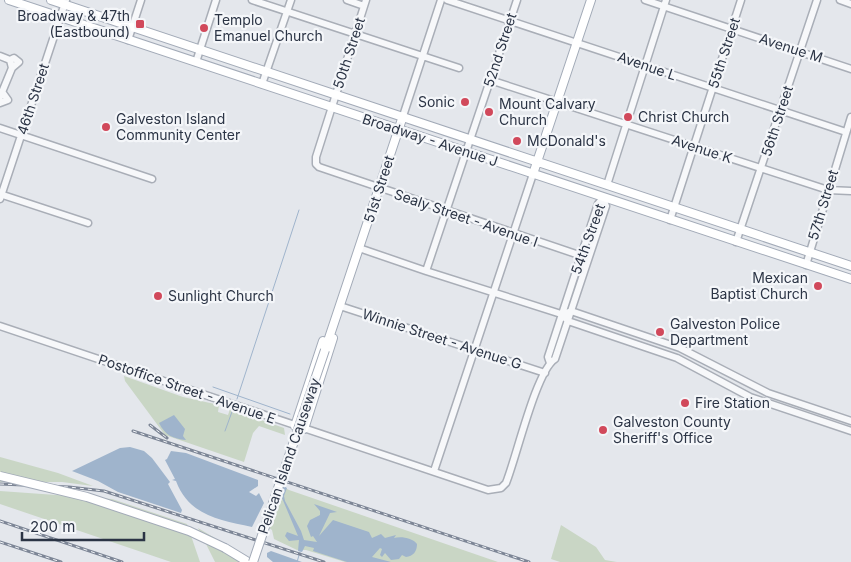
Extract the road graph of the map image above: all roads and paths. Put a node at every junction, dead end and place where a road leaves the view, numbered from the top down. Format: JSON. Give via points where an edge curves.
{"nodes":[{"id":1,"x":9,"y":0,"type":"edge"},
{"id":2,"x":51,"y":0,"type":"edge"},
{"id":3,"x":142,"y":0,"type":"edge"},
{"id":4,"x":216,"y":0,"type":"edge"},
{"id":5,"x":252,"y":0,"type":"edge"},
{"id":6,"x":291,"y":0,"type":"edge"},
{"id":7,"x":347,"y":0,"type":"edge"},
{"id":8,"x":441,"y":0,"type":"edge"},
{"id":9,"x":447,"y":0,"type":"edge"},
{"id":10,"x":516,"y":0,"type":"edge"},
{"id":11,"x":591,"y":0,"type":"edge"},
{"id":12,"x":645,"y":0,"type":"edge"},
{"id":13,"x":741,"y":0,"type":"edge"},
{"id":14,"x":817,"y":0,"type":"edge"},
{"id":15,"x":840,"y":0,"type":"edge"},
{"id":16,"x":65,"y":2,"type":"edge"},
{"id":17,"x":365,"y":3,"type":"edge"},
{"id":18,"x":665,"y":3,"type":"edge"},
{"id":19,"x":851,"y":4,"type":"edge"},
{"id":20,"x":287,"y":12,"type":"junction"},
{"id":21,"x":60,"y":17,"type":"junction"},
{"id":22,"x":510,"y":21,"type":"junction"},
{"id":23,"x":133,"y":27,"type":"junction"},
{"id":24,"x":732,"y":29,"type":"junction"},
{"id":25,"x":355,"y":34,"type":"junction"},
{"id":26,"x":128,"y":40,"type":"junction"},
{"id":27,"x":577,"y":43,"type":"junction"},
{"id":28,"x":200,"y":49,"type":"junction"},
{"id":29,"x":800,"y":52,"type":"junction"},
{"id":30,"x":0,"y":56,"type":"edge"},
{"id":31,"x":422,"y":56,"type":"junction"},
{"id":32,"x":196,"y":62,"type":"junction"},
{"id":33,"x":644,"y":65,"type":"junction"},
{"id":34,"x":459,"y":68,"type":"dead end"},
{"id":35,"x":851,"y":68,"type":"edge"},
{"id":36,"x":267,"y":71,"type":"junction"},
{"id":37,"x":490,"y":80,"type":"junction"},
{"id":38,"x":262,"y":84,"type":"junction"},
{"id":39,"x":712,"y":88,"type":"junction"},
{"id":40,"x":335,"y":94,"type":"junction"},
{"id":41,"x":1,"y":95,"type":"edge"},
{"id":42,"x":557,"y":102,"type":"junction"},
{"id":43,"x":0,"y":103,"type":"edge"},
{"id":44,"x":331,"y":107,"type":"junction"},
{"id":45,"x":780,"y":110,"type":"junction"},
{"id":46,"x":403,"y":116,"type":"junction"},
{"id":47,"x":851,"y":117,"type":"edge"},
{"id":48,"x":625,"y":124,"type":"junction"},
{"id":49,"x":0,"y":128,"type":"edge"},
{"id":50,"x":398,"y":129,"type":"junction"},
{"id":51,"x":846,"y":132,"type":"junction"},
{"id":52,"x":21,"y":136,"type":"junction"},
{"id":53,"x":471,"y":139,"type":"junction"},
{"id":54,"x":693,"y":146,"type":"junction"},
{"id":55,"x":466,"y":152,"type":"junction"},
{"id":56,"x":538,"y":161,"type":"junction"},
{"id":57,"x":761,"y":169,"type":"junction"},
{"id":58,"x":533,"y":174,"type":"junction"},
{"id":59,"x":152,"y":179,"type":"dead end"},
{"id":60,"x":607,"y":185,"type":"junction"},
{"id":61,"x":379,"y":189,"type":"junction"},
{"id":62,"x":828,"y":190,"type":"junction"},
{"id":63,"x":851,"y":191,"type":"edge"},
{"id":64,"x":0,"y":196,"type":"edge"},
{"id":65,"x":603,"y":198,"type":"junction"},
{"id":66,"x":674,"y":207,"type":"junction"},
{"id":67,"x":447,"y":212,"type":"junction"},
{"id":68,"x":670,"y":220,"type":"junction"},
{"id":69,"x":88,"y":223,"type":"dead end"},
{"id":70,"x":741,"y":229,"type":"junction"},
{"id":71,"x":513,"y":234,"type":"junction"},
{"id":72,"x":736,"y":242,"type":"junction"},
{"id":73,"x":359,"y":248,"type":"junction"},
{"id":74,"x":809,"y":252,"type":"junction"},
{"id":75,"x":585,"y":257,"type":"junction"},
{"id":76,"x":806,"y":265,"type":"junction"},
{"id":77,"x":851,"y":266,"type":"edge"},
{"id":78,"x":426,"y":271,"type":"junction"},
{"id":79,"x":851,"y":279,"type":"edge"},
{"id":80,"x":494,"y":293,"type":"junction"},
{"id":81,"x":340,"y":306,"type":"junction"},
{"id":82,"x":571,"y":311,"type":"junction"},
{"id":83,"x":561,"y":314,"type":"junction"},
{"id":84,"x":336,"y":315,"type":"junction"},
{"id":85,"x":568,"y":321,"type":"junction"},
{"id":86,"x":0,"y":326,"type":"edge"},
{"id":87,"x":630,"y":332,"type":"junction"},
{"id":88,"x":627,"y":341,"type":"junction"},
{"id":89,"x":680,"y":348,"type":"junction"},
{"id":90,"x":325,"y":350,"type":"joint"},
{"id":91,"x":475,"y":350,"type":"junction"},
{"id":92,"x":677,"y":358,"type":"junction"},
{"id":93,"x":550,"y":363,"type":"junction"},
{"id":94,"x":545,"y":373,"type":"junction"},
{"id":95,"x":728,"y":373,"type":"junction"},
{"id":96,"x":724,"y":382,"type":"junction"},
{"id":97,"x":793,"y":401,"type":"junction"},
{"id":98,"x":789,"y":410,"type":"junction"},
{"id":99,"x":851,"y":421,"type":"edge"},
{"id":100,"x":295,"y":426,"type":"junction"},
{"id":101,"x":304,"y":429,"type":"junction"},
{"id":102,"x":851,"y":430,"type":"edge"},
{"id":103,"x":434,"y":471,"type":"junction"},
{"id":104,"x":0,"y":476,"type":"edge"},
{"id":105,"x":488,"y":490,"type":"joint"},
{"id":106,"x":248,"y":562,"type":"edge"},
{"id":107,"x":253,"y":562,"type":"edge"}],
"edges":[{"from":1,"to":21,"type":"main road","name":"Broadway - Avenue J"},
{"from":2,"to":16,"type":"main road","name":"Broadway - Avenue J"},
{"from":3,"to":23,"type":"street"},
{"from":4,"to":28,"type":"street"},
{"from":5,"to":20,"type":"street"},
{"from":6,"to":20,"type":"street"},
{"from":7,"to":17,"type":"street"},
{"from":8,"to":31,"type":"street","name":"51st Street"},
{"from":9,"to":22,"type":"street","name":"Avenue L"},
{"from":10,"to":22,"type":"street","name":"52nd Street"},
{"from":11,"to":27,"type":"main road"},
{"from":12,"to":18,"type":"street","name":"Avenue M"},
{"from":13,"to":24,"type":"street","name":"55th Street"},
{"from":14,"to":29,"type":"street","name":"56th Street"},
{"from":15,"to":19,"type":"street"},
{"from":16,"to":21,"type":"street","name":"46th Street"},
{"from":16,"to":23,"type":"main road","name":"Broadway - Avenue J"},
{"from":17,"to":25,"type":"street","name":"50th Street"},
{"from":18,"to":24,"type":"street","name":"Avenue M"},
{"from":18,"to":33,"type":"street","name":"54th Street"},
{"from":20,"to":25,"type":"street"},
{"from":20,"to":36,"type":"street"},
{"from":21,"to":26,"type":"main road","name":"Broadway - Avenue J"},
{"from":21,"to":52,"type":"street","name":"46th Street"},
{"from":22,"to":27,"type":"street","name":"Avenue L"},
{"from":22,"to":37,"type":"street","name":"52nd Street"},
{"from":23,"to":26,"type":"street"},
{"from":23,"to":28,"type":"main road","name":"Broadway - Avenue J"},
{"from":24,"to":29,"type":"street","name":"Avenue M"},
{"from":24,"to":39,"type":"street","name":"55th Street"},
{"from":25,"to":31,"type":"street"},
{"from":25,"to":40,"type":"street","name":"50th Street"},
{"from":26,"to":32,"type":"main road","name":"Broadway - Avenue J"},
{"from":27,"to":33,"type":"street","name":"Avenue L"},
{"from":27,"to":42,"type":"main road"},
{"from":28,"to":32,"type":"street"},
{"from":28,"to":36,"type":"main road","name":"Broadway - Avenue J"},
{"from":29,"to":35,"type":"street","name":"Avenue M"},
{"from":29,"to":45,"type":"street","name":"56th Street"},
{"from":30,"to":41,"type":"street","via":[[11,64]]},
{"from":31,"to":34,"type":"street"},
{"from":31,"to":46,"type":"street","name":"51st Street"},
{"from":32,"to":38,"type":"main road","name":"Broadway - Avenue J"},
{"from":33,"to":39,"type":"street","name":"Avenue L"},
{"from":33,"to":48,"type":"street","name":"54th Street"},
{"from":36,"to":38,"type":"street"},
{"from":36,"to":40,"type":"main road","name":"Broadway - Avenue J"},
{"from":37,"to":42,"type":"street","name":"Avenue K"},
{"from":37,"to":53,"type":"street","name":"52nd Street"},
{"from":38,"to":44,"type":"main road","name":"Broadway - Avenue J"},
{"from":39,"to":45,"type":"street","name":"Avenue L"},
{"from":39,"to":54,"type":"street","name":"55th Street"},
{"from":40,"to":44,"type":"street","name":"50th Street"},
{"from":40,"to":46,"type":"main road","name":"Broadway - Avenue J"},
{"from":41,"to":43,"type":"street","via":[[8,100]]},
{"from":42,"to":48,"type":"street","name":"Avenue K"},
{"from":42,"to":56,"type":"main road"},
{"from":44,"to":50,"type":"main road","name":"Broadway - Avenue J"},
{"from":44,"to":61,"type":"street","name":"Sealy Street - Avenue I","via":[[316,164]]},
{"from":45,"to":51,"type":"street","name":"Avenue L"},
{"from":45,"to":57,"type":"street","name":"56th Street"},
{"from":46,"to":50,"type":"main road","name":"51st Street"},
{"from":46,"to":53,"type":"main road","name":"Broadway - Avenue J"},
{"from":47,"to":51,"type":"street","name":"57th Street"},
{"from":48,"to":54,"type":"street","name":"Avenue K"},
{"from":48,"to":60,"type":"street","name":"54th Street"},
{"from":49,"to":52,"type":"street"},
{"from":50,"to":55,"type":"main road","name":"Broadway - Avenue J"},
{"from":50,"to":61,"type":"main road","name":"51st Street"},
{"from":51,"to":62,"type":"street","name":"57th Street"},
{"from":52,"to":59,"type":"street"},
{"from":52,"to":64,"type":"street","name":"46th Street"},
{"from":53,"to":55,"type":"street","name":"52nd Street"},
{"from":53,"to":56,"type":"main road","name":"Broadway - Avenue J"},
{"from":54,"to":57,"type":"street","name":"Avenue K"},
{"from":54,"to":66,"type":"street","name":"55th Street"},
{"from":55,"to":58,"type":"main road","name":"Broadway - Avenue J"},
{"from":55,"to":67,"type":"street","name":"52nd Street"},
{"from":56,"to":58,"type":"main road"},
{"from":56,"to":60,"type":"main road","name":"Broadway - Avenue J"},
{"from":57,"to":62,"type":"street","name":"Avenue K"},
{"from":57,"to":70,"type":"street","name":"56th Street"},
{"from":58,"to":65,"type":"main road","name":"Broadway - Avenue J"},
{"from":58,"to":71,"type":"street"},
{"from":60,"to":65,"type":"main road"},
{"from":60,"to":66,"type":"main road","name":"Broadway - Avenue J"},
{"from":61,"to":67,"type":"street","name":"Sealy Street - Avenue I"},
{"from":61,"to":73,"type":"main road","name":"51st Street"},
{"from":62,"to":63,"type":"street","name":"Avenue K"},
{"from":62,"to":74,"type":"street","name":"57th Street"},
{"from":64,"to":69,"type":"street"},
{"from":65,"to":68,"type":"main road","name":"Broadway - Avenue J"},
{"from":65,"to":75,"type":"street","name":"54th Street","via":[[598,204]]},
{"from":66,"to":68,"type":"street","name":"55th Street"},
{"from":66,"to":70,"type":"main road","name":"Broadway - Avenue J"},
{"from":67,"to":71,"type":"street","name":"Sealy Street - Avenue I"},
{"from":67,"to":78,"type":"street","name":"52nd Street"},
{"from":68,"to":72,"type":"main road","name":"Broadway - Avenue J"},
{"from":70,"to":72,"type":"street","name":"56th Street"},
{"from":70,"to":74,"type":"main road","name":"Broadway - Avenue J"},
{"from":71,"to":75,"type":"street","name":"Sealy Street - Avenue I"},
{"from":71,"to":80,"type":"street"},
{"from":72,"to":76,"type":"main road","name":"Broadway - Avenue J"},
{"from":73,"to":78,"type":"street"},
{"from":73,"to":81,"type":"main road","name":"51st Street"},
{"from":74,"to":76,"type":"street","name":"57th Street"},
{"from":74,"to":77,"type":"main road","name":"Broadway - Avenue J"},
{"from":75,"to":82,"type":"street","name":"54th Street"},
{"from":75,"to":83,"type":"street","name":"54th Street"},
{"from":76,"to":79,"type":"main road","name":"Broadway - Avenue J"},
{"from":78,"to":80,"type":"street"},
{"from":80,"to":83,"type":"street"},
{"from":80,"to":91,"type":"street"},
{"from":81,"to":84,"type":"main road","name":"51st Street"},
{"from":81,"to":91,"type":"street","name":"Winnie Street - Avenue G"},
{"from":82,"to":83,"type":"street"},
{"from":82,"to":85,"type":"street","name":"54th Street"},
{"from":82,"to":87,"type":"street"},
{"from":83,"to":85,"type":"street"},
{"from":83,"to":93,"type":"street","name":"54th Street","via":[[548,357]]},
{"from":84,"to":90,"type":"main road","name":"51st Street"},
{"from":84,"to":100,"type":"main road","via":[[320,349]]},
{"from":84,"to":101,"type":"main road","via":[[331,349]]},
{"from":85,"to":88,"type":"street"},
{"from":85,"to":93,"type":"street","name":"54th Street","via":[[555,360]]},
{"from":86,"to":100,"type":"street","name":"Postoffice Street - Avenue E"},
{"from":87,"to":88,"type":"street"},
{"from":87,"to":89,"type":"street"},
{"from":88,"to":92,"type":"street"},
{"from":89,"to":92,"type":"street"},
{"from":89,"to":95,"type":"street"},
{"from":90,"to":107,"type":"main road","name":"Pelican Island Causeway","bridge":true},
{"from":91,"to":94,"type":"street","name":"Winnie Street - Avenue G"},
{"from":91,"to":103,"type":"street"},
{"from":92,"to":96,"type":"street"},
{"from":93,"to":94,"type":"street","name":"54th Street"},
{"from":94,"to":105,"type":"street","name":"54th Street","via":[[506,484]]},
{"from":95,"to":96,"type":"street"},
{"from":95,"to":97,"type":"street","via":[[761,390]]},
{"from":96,"to":98,"type":"street","via":[[750,397]]},
{"from":97,"to":98,"type":"street"},
{"from":97,"to":99,"type":"street"},
{"from":98,"to":102,"type":"street"},
{"from":100,"to":101,"type":"street","name":"Postoffice Street - Avenue E"},
{"from":101,"to":103,"type":"street","name":"Postoffice Street - Avenue E"},
{"from":103,"to":105,"type":"street","name":"Postoffice Street - Avenue E"},
{"from":104,"to":106,"type":"main road","bridge":true,"via":[[87,497],[190,531]]}]}
